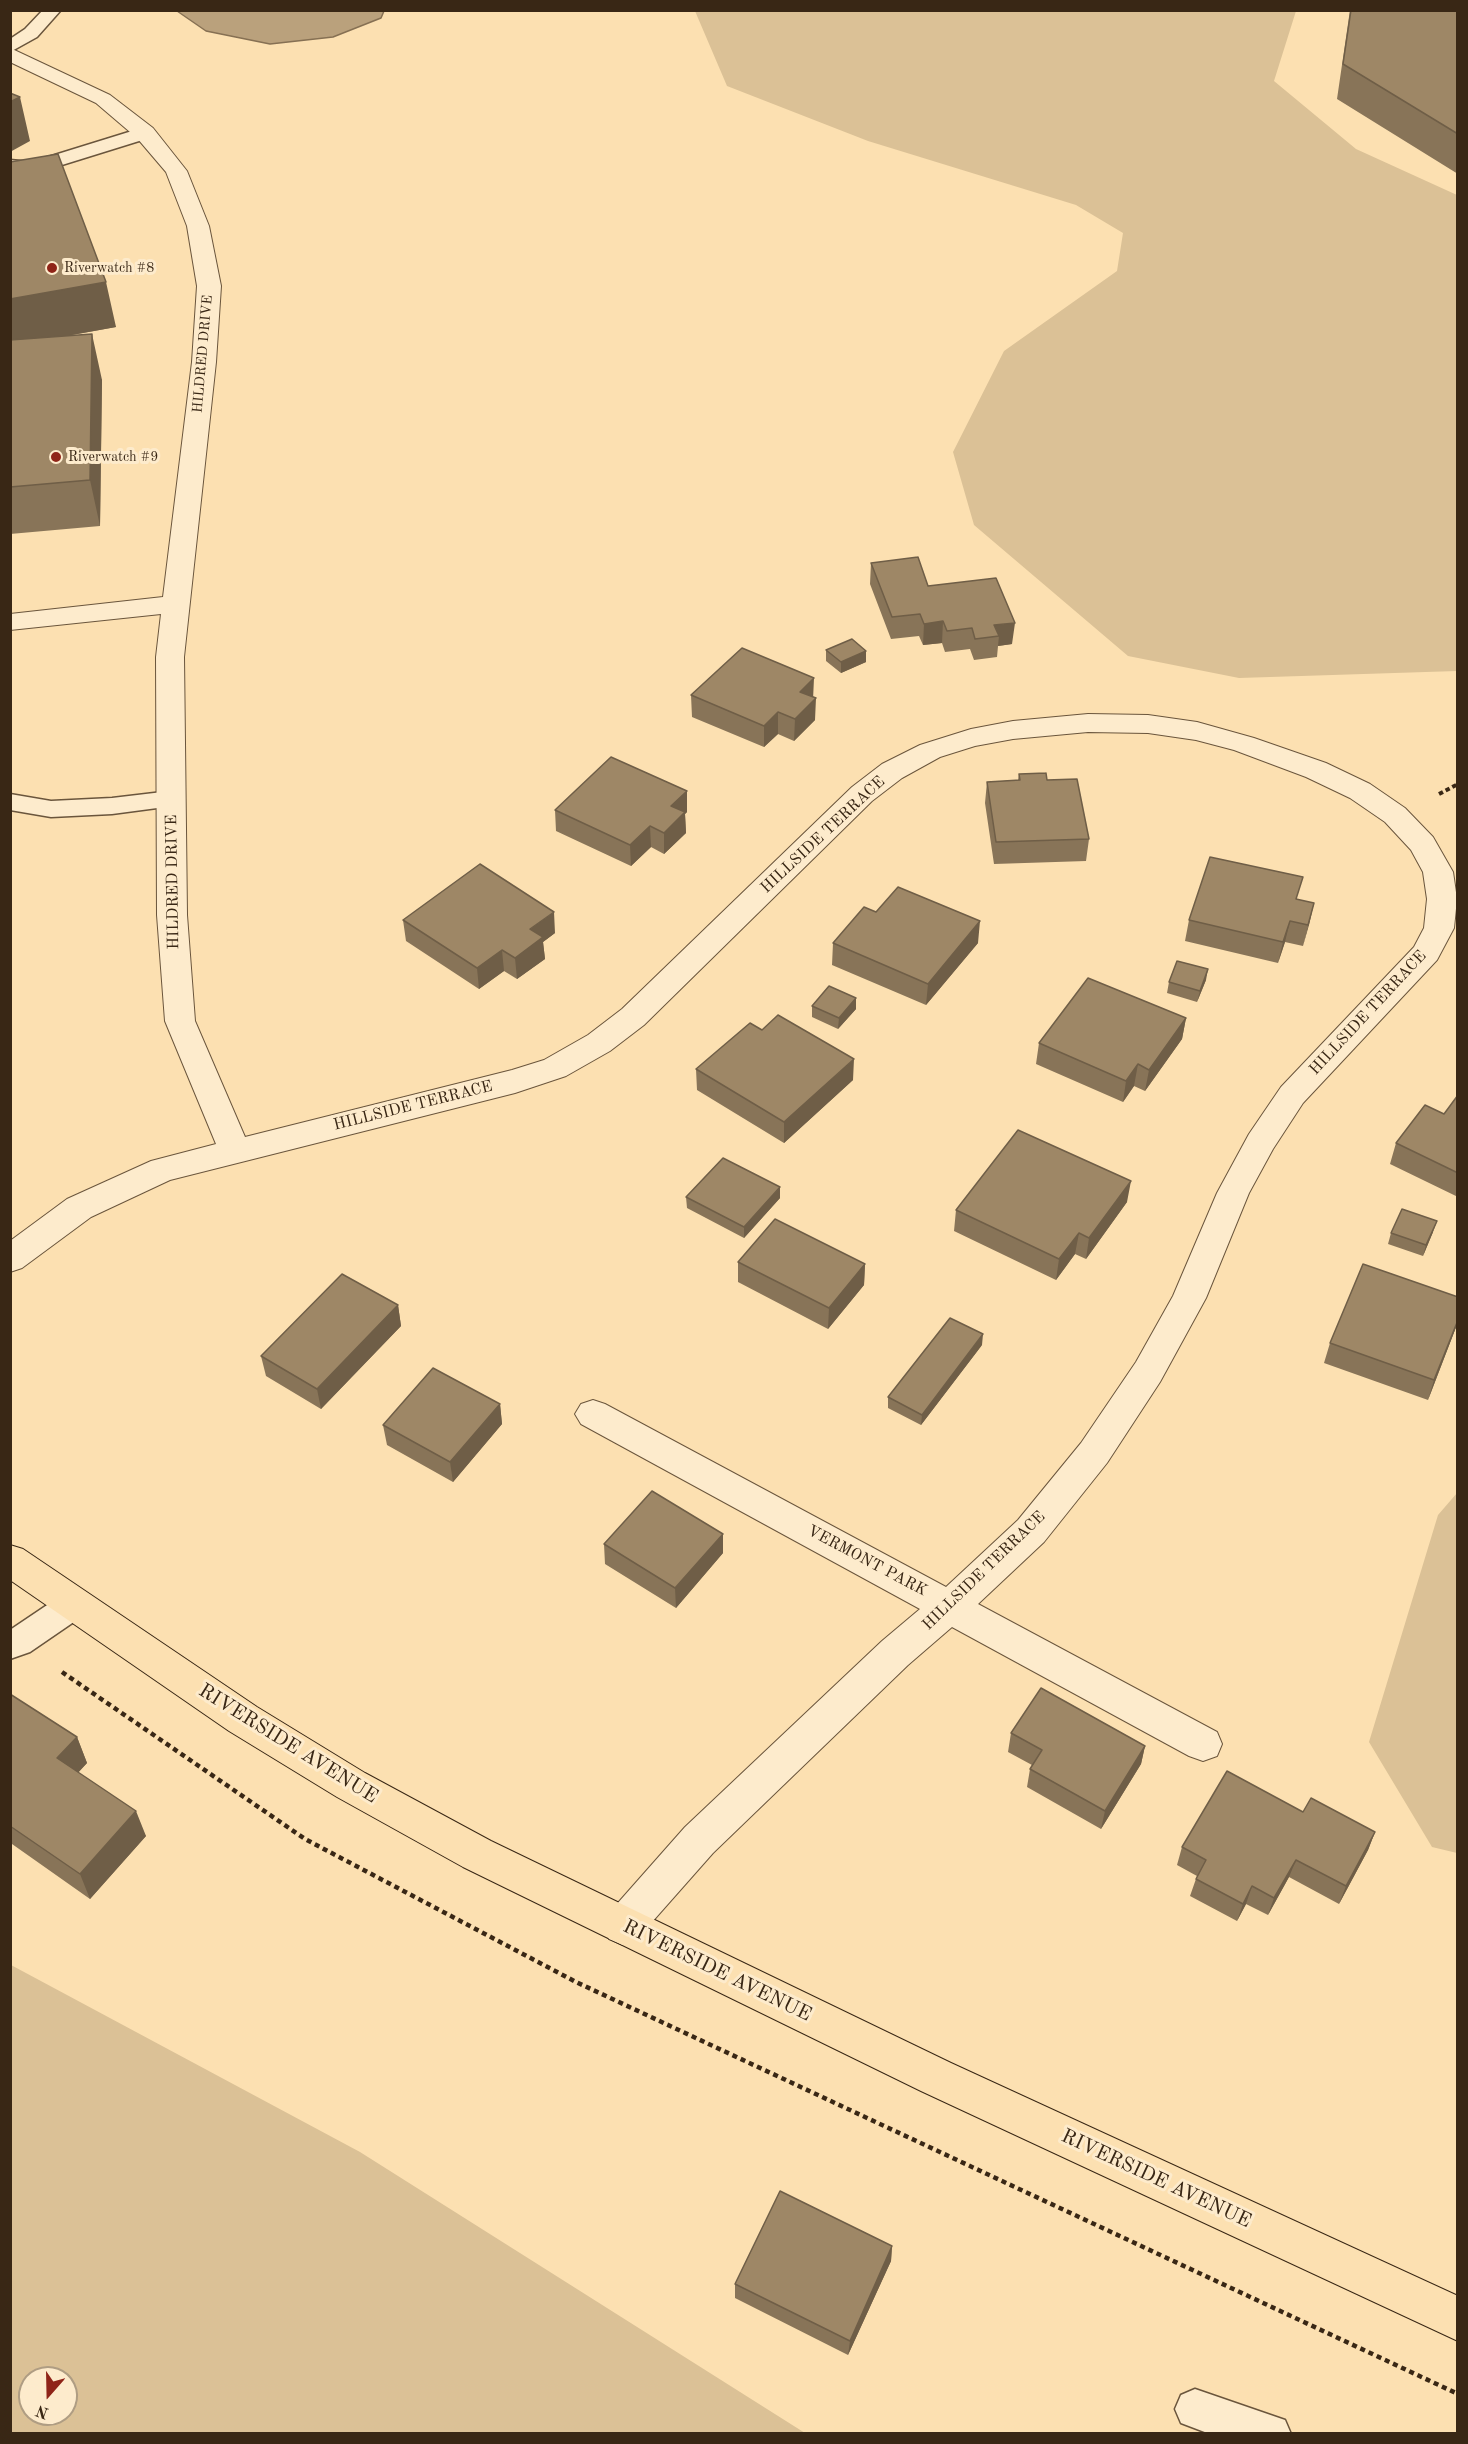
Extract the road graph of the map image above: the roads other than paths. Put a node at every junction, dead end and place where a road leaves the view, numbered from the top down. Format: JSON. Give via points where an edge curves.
{"nodes":[{"id":1,"x":53,"y":10,"type":"edge"},
{"id":2,"x":10,"y":47,"type":"edge"},
{"id":3,"x":10,"y":54,"type":"edge"},
{"id":4,"x":144,"y":133,"type":"junction"},
{"id":5,"x":10,"y":166,"type":"edge"},
{"id":6,"x":175,"y":604,"type":"junction"},
{"id":7,"x":10,"y":622,"type":"edge"},
{"id":8,"x":171,"y":799,"type":"junction"},
{"id":9,"x":10,"y":802,"type":"edge"},
{"id":10,"x":234,"y":1150,"type":"junction"},
{"id":11,"x":10,"y":1259,"type":"edge"},
{"id":12,"x":593,"y":1414,"type":"dead end"},
{"id":13,"x":10,"y":1560,"type":"edge"},
{"id":14,"x":73,"y":1605,"type":"junction"},
{"id":15,"x":950,"y":1606,"type":"junction"},
{"id":16,"x":15,"y":1643,"type":"edge"},
{"id":17,"x":1203,"y":1744,"type":"dead end"},
{"id":18,"x":622,"y":1926,"type":"junction"},
{"id":19,"x":1458,"y":2319,"type":"edge"},
{"id":20,"x":1195,"y":2409,"type":"dead end"},
{"id":21,"x":1271,"y":2433,"type":"edge"}],
"edges":[{"from":1,"to":2,"type":"lane","via":[[31,33]]},
{"from":3,"to":4,"type":"street","name":"HILDRED DRIVE","via":[[103,99]]},
{"from":4,"to":5,"type":"lane","via":[[33,168]]},
{"from":4,"to":6,"type":"street","name":"HILDRED DRIVE","via":[[177,171],[198,226],[209,286],[204,362]]},
{"from":6,"to":7,"type":"street"},
{"from":6,"to":8,"type":"street","name":"HILDRED DRIVE","via":[[170,657]]},
{"from":8,"to":9,"type":"lane","via":[[51,809]]},
{"from":8,"to":10,"type":"street","name":"HILDRED DRIVE","via":[[172,915],[180,1021]]},
{"from":10,"to":11,"type":"street","name":"HILLSIDE TERRACE","via":[[162,1170],[120,1187],[79,1208]]},
{"from":10,"to":15,"type":"street","name":"HILLSIDE TERRACE","via":[[555,1068],[599,1043],[633,1017],[862,794],[892,771],[930,751],[961,741],[1014,730],[1088,723],[1148,724],[1244,744],[1360,790],[1395,815],[1424,844],[1438,872],[1442,899],[1439,928],[1426,954],[1292,1095],[1260,1142],[1233,1193],[1189,1298],[1148,1372],[1094,1453],[1031,1531]]},
{"from":12,"to":15,"type":"street","name":"VERMONT PARK"},
{"from":13,"to":14,"type":"main road","name":"RIVERSIDE AVENUE"},
{"from":14,"to":16,"type":"lane"},
{"from":14,"to":18,"type":"main road","name":"RIVERSIDE AVENUE","via":[[243,1719],[351,1785],[477,1854]]},
{"from":15,"to":17,"type":"street","name":"VERMONT PARK"},
{"from":15,"to":18,"type":"street","name":"HILLSIDE TERRACE","via":[[895,1653],[699,1840]]},
{"from":18,"to":19,"type":"main road","name":"RIVERSIDE AVENUE"},
{"from":20,"to":21,"type":"lane"}]}
